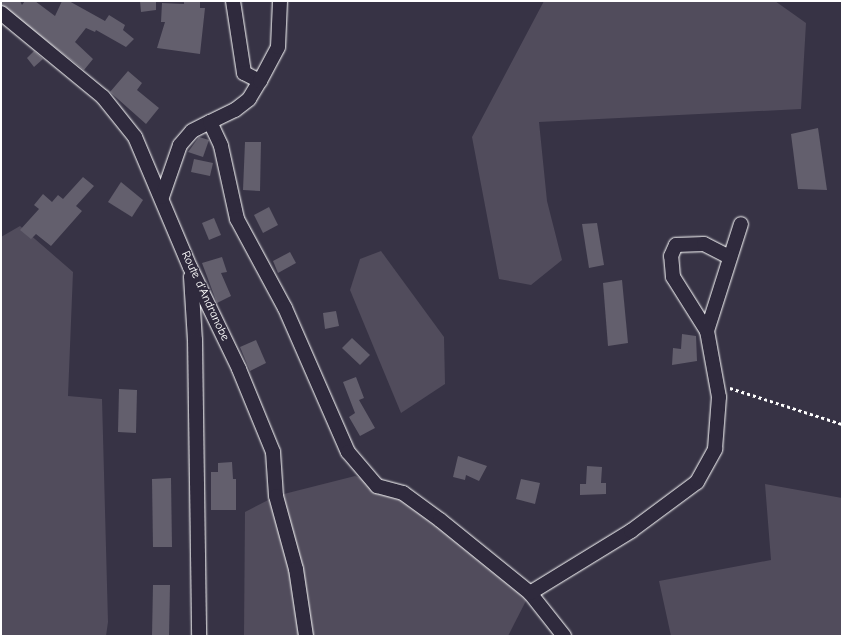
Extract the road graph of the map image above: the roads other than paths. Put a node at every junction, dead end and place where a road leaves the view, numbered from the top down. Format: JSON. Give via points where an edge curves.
{"nodes":[{"id":1,"x":233,"y":1,"type":"edge"},
{"id":2,"x":280,"y":1,"type":"edge"},
{"id":3,"x":1,"y":14,"type":"edge"},
{"id":4,"x":260,"y":81,"type":"junction"},
{"id":5,"x":210,"y":122,"type":"junction"},
{"id":6,"x":162,"y":197,"type":"junction"},
{"id":7,"x":741,"y":224,"type":"dead end"},
{"id":8,"x":730,"y":257,"type":"junction"},
{"id":9,"x":190,"y":267,"type":"junction"},
{"id":10,"x":707,"y":331,"type":"junction"},
{"id":11,"x":530,"y":593,"type":"junction"},
{"id":12,"x":199,"y":636,"type":"edge"},
{"id":13,"x":306,"y":636,"type":"edge"},
{"id":14,"x":564,"y":636,"type":"edge"}],
"edges":[{"from":1,"to":4,"type":"street","via":[[244,73]]},
{"from":2,"to":4,"type":"street","via":[[278,47]]},
{"from":3,"to":6,"type":"street","name":"Route d'Andranobe","via":[[103,97],[135,137]]},
{"from":4,"to":5,"type":"street","via":[[249,99],[235,110]]},
{"from":5,"to":6,"type":"street","via":[[192,131],[180,145]]},
{"from":5,"to":11,"type":"street","via":[[221,146],[237,219],[286,308],[348,452],[377,486],[403,493]]},
{"from":6,"to":9,"type":"street","name":"Route d'Andranobe"},
{"from":7,"to":8,"type":"street"},
{"from":8,"to":10,"type":"street"},
{"from":8,"to":10,"type":"street","via":[[704,244],[676,245],[671,256],[673,277]]},
{"from":9,"to":12,"type":"street","via":[[195,340]]},
{"from":9,"to":13,"type":"street","name":"Route d'Andranobe","via":[[239,369],[273,452],[276,496],[296,569]]},
{"from":10,"to":11,"type":"street","via":[[719,397],[715,449],[697,482],[631,531]]},
{"from":11,"to":14,"type":"street"}]}
